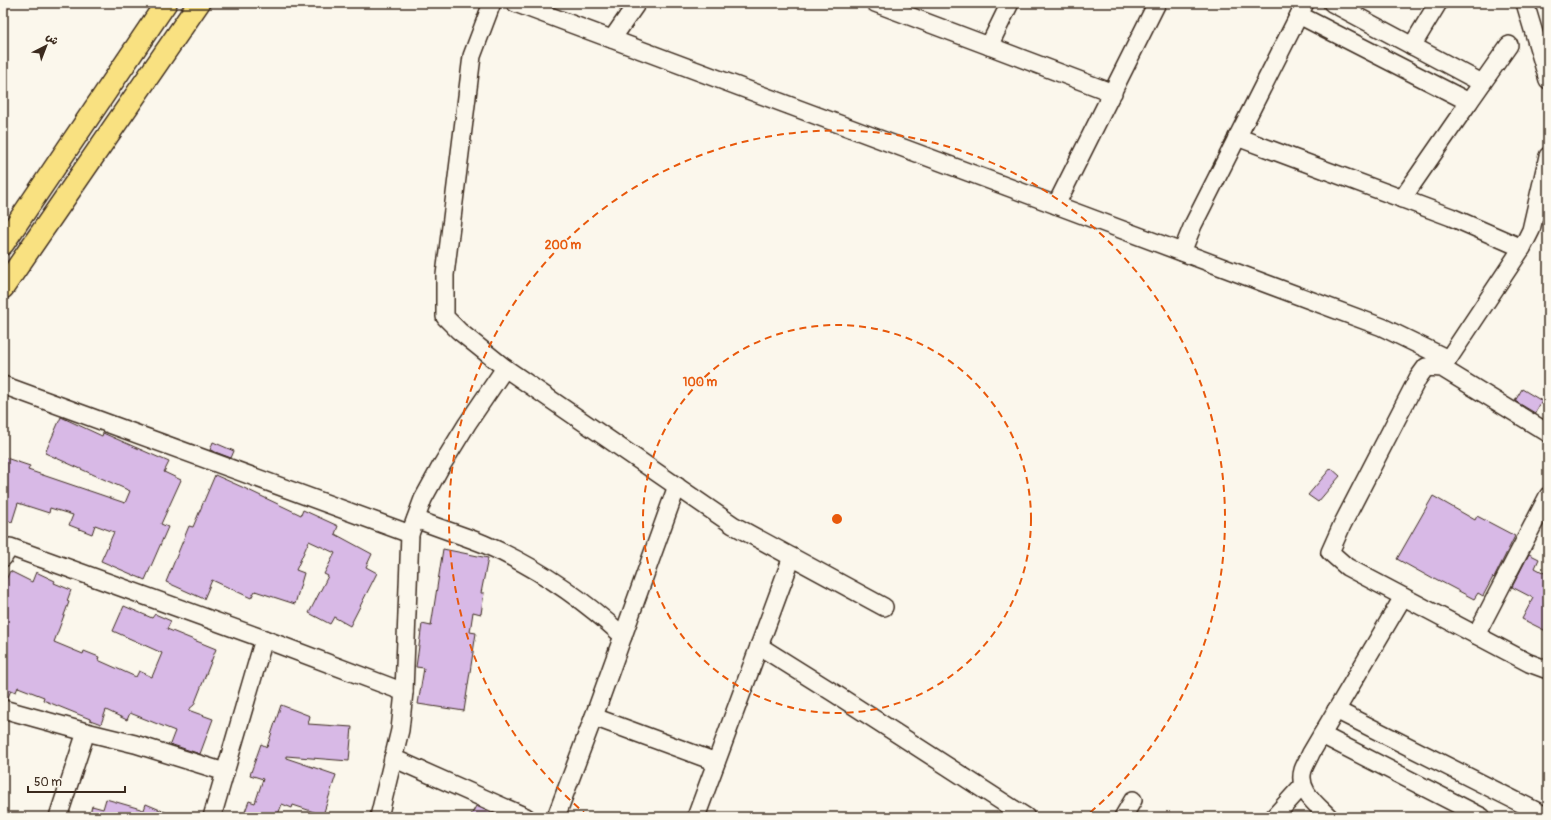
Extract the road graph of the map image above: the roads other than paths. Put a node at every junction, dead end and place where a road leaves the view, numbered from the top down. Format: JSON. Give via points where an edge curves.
{"nodes":[{"id":1,"x":166,"y":3,"type":"edge"},
{"id":2,"x":199,"y":3,"type":"edge"},
{"id":3,"x":492,"y":3,"type":"edge"},
{"id":4,"x":515,"y":3,"type":"edge"},
{"id":5,"x":637,"y":3,"type":"edge"},
{"id":6,"x":876,"y":3,"type":"edge"},
{"id":7,"x":1010,"y":3,"type":"edge"},
{"id":8,"x":1157,"y":3,"type":"edge"},
{"id":9,"x":1332,"y":3,"type":"edge"},
{"id":10,"x":1438,"y":3,"type":"edge"},
{"id":11,"x":1525,"y":3,"type":"edge"},
{"id":12,"x":1302,"y":9,"type":"edge"},
{"id":13,"x":612,"y":39,"type":"junction"},
{"id":14,"x":1509,"y":45,"type":"dead end"},
{"id":15,"x":989,"y":46,"type":"junction"},
{"id":16,"x":1412,"y":46,"type":"junction"},
{"id":17,"x":1548,"y":80,"type":"edge"},
{"id":18,"x":1482,"y":83,"type":"junction"},
{"id":19,"x":1113,"y":93,"type":"junction"},
{"id":20,"x":1469,"y":102,"type":"junction"},
{"id":21,"x":1237,"y":137,"type":"junction"},
{"id":22,"x":1548,"y":156,"type":"edge"},
{"id":23,"x":1402,"y":199,"type":"junction"},
{"id":24,"x":1056,"y":205,"type":"junction"},
{"id":25,"x":3,"y":244,"type":"edge"},
{"id":26,"x":1522,"y":248,"type":"junction"},
{"id":27,"x":1182,"y":252,"type":"junction"},
{"id":28,"x":3,"y":288,"type":"edge"},
{"id":29,"x":1446,"y":363,"type":"junction"},
{"id":30,"x":505,"y":368,"type":"junction"},
{"id":31,"x":3,"y":385,"type":"edge"},
{"id":32,"x":1548,"y":433,"type":"edge"},
{"id":33,"x":677,"y":486,"type":"junction"},
{"id":34,"x":1548,"y":496,"type":"edge"},
{"id":35,"x":413,"y":526,"type":"junction"},
{"id":36,"x":6,"y":550,"type":"edge"},
{"id":37,"x":792,"y":557,"type":"junction"},
{"id":38,"x":1403,"y":597,"type":"junction"},
{"id":39,"x":884,"y":608,"type":"dead end"},
{"id":40,"x":1476,"y":635,"type":"junction"},
{"id":41,"x":624,"y":636,"type":"junction"},
{"id":42,"x":264,"y":639,"type":"junction"},
{"id":43,"x":759,"y":646,"type":"junction"},
{"id":44,"x":1548,"y":670,"type":"edge"},
{"id":45,"x":404,"y":692,"type":"junction"},
{"id":46,"x":3,"y":709,"type":"edge"},
{"id":47,"x":1336,"y":710,"type":"junction"},
{"id":48,"x":594,"y":717,"type":"junction"},
{"id":49,"x":86,"y":732,"type":"junction"},
{"id":50,"x":1322,"y":735,"type":"junction"},
{"id":51,"x":393,"y":758,"type":"junction"},
{"id":52,"x":716,"y":762,"type":"junction"},
{"id":53,"x":226,"y":772,"type":"junction"},
{"id":54,"x":1302,"y":786,"type":"junction"},
{"id":55,"x":1133,"y":800,"type":"dead end"},
{"id":56,"x":58,"y":817,"type":"edge"},
{"id":57,"x":212,"y":817,"type":"edge"},
{"id":58,"x":379,"y":817,"type":"edge"},
{"id":59,"x":526,"y":817,"type":"edge"},
{"id":60,"x":556,"y":817,"type":"edge"},
{"id":61,"x":696,"y":817,"type":"edge"},
{"id":62,"x":1026,"y":817,"type":"edge"},
{"id":63,"x":1124,"y":817,"type":"edge"},
{"id":64,"x":1274,"y":817,"type":"edge"},
{"id":65,"x":1329,"y":817,"type":"edge"},
{"id":66,"x":1482,"y":817,"type":"edge"},
{"id":67,"x":1548,"y":817,"type":"edge"}],
"edges":[{"from":1,"to":25,"type":"main road"},
{"from":2,"to":28,"type":"main road"},
{"from":3,"to":30,"type":"street","via":[[472,56],[445,275],[445,317]]},
{"from":4,"to":13,"type":"street"},
{"from":5,"to":13,"type":"street"},
{"from":6,"to":15,"type":"street"},
{"from":7,"to":15,"type":"street"},
{"from":8,"to":19,"type":"street"},
{"from":9,"to":16,"type":"street"},
{"from":10,"to":16,"type":"street"},
{"from":11,"to":17,"type":"street"},
{"from":12,"to":20,"type":"street"},
{"from":12,"to":21,"type":"street"},
{"from":13,"to":24,"type":"street"},
{"from":14,"to":18,"type":"street"},
{"from":15,"to":19,"type":"street"},
{"from":16,"to":18,"type":"street"},
{"from":18,"to":20,"type":"street"},
{"from":19,"to":24,"type":"street"},
{"from":20,"to":23,"type":"street"},
{"from":21,"to":23,"type":"street"},
{"from":21,"to":27,"type":"street"},
{"from":22,"to":26,"type":"street","via":[[1531,230]]},
{"from":23,"to":26,"type":"street"},
{"from":24,"to":27,"type":"street"},
{"from":26,"to":29,"type":"street"},
{"from":27,"to":29,"type":"street","via":[[1382,327]]},
{"from":29,"to":32,"type":"street"},
{"from":29,"to":38,"type":"street","via":[[1426,368],[1418,378],[1330,552],[1347,567]]},
{"from":30,"to":33,"type":"street"},
{"from":30,"to":35,"type":"street","via":[[440,468],[423,498]]},
{"from":31,"to":35,"type":"street"},
{"from":33,"to":37,"type":"street","via":[[734,525]]},
{"from":33,"to":41,"type":"street"},
{"from":34,"to":40,"type":"street"},
{"from":35,"to":41,"type":"street","via":[[484,544],[538,572],[600,615]]},
{"from":35,"to":45,"type":"street"},
{"from":36,"to":42,"type":"street"},
{"from":37,"to":39,"type":"street"},
{"from":37,"to":43,"type":"street"},
{"from":38,"to":40,"type":"street"},
{"from":38,"to":47,"type":"street"},
{"from":40,"to":44,"type":"street","via":[[1529,663]]},
{"from":41,"to":48,"type":"street"},
{"from":42,"to":45,"type":"street"},
{"from":42,"to":53,"type":"street"},
{"from":43,"to":52,"type":"street"},
{"from":43,"to":62,"type":"street"},
{"from":45,"to":51,"type":"street","via":[[400,730]]},
{"from":46,"to":49,"type":"street"},
{"from":47,"to":50,"type":"street"},
{"from":47,"to":67,"type":"street"},
{"from":48,"to":52,"type":"street"},
{"from":48,"to":60,"type":"street"},
{"from":49,"to":53,"type":"street"},
{"from":49,"to":56,"type":"street"},
{"from":50,"to":54,"type":"street","via":[[1303,771]]},
{"from":50,"to":66,"type":"street"},
{"from":51,"to":58,"type":"street"},
{"from":51,"to":59,"type":"street"},
{"from":52,"to":61,"type":"street"},
{"from":53,"to":57,"type":"street"},
{"from":54,"to":64,"type":"street"},
{"from":54,"to":65,"type":"street"},
{"from":55,"to":63,"type":"street"}]}
